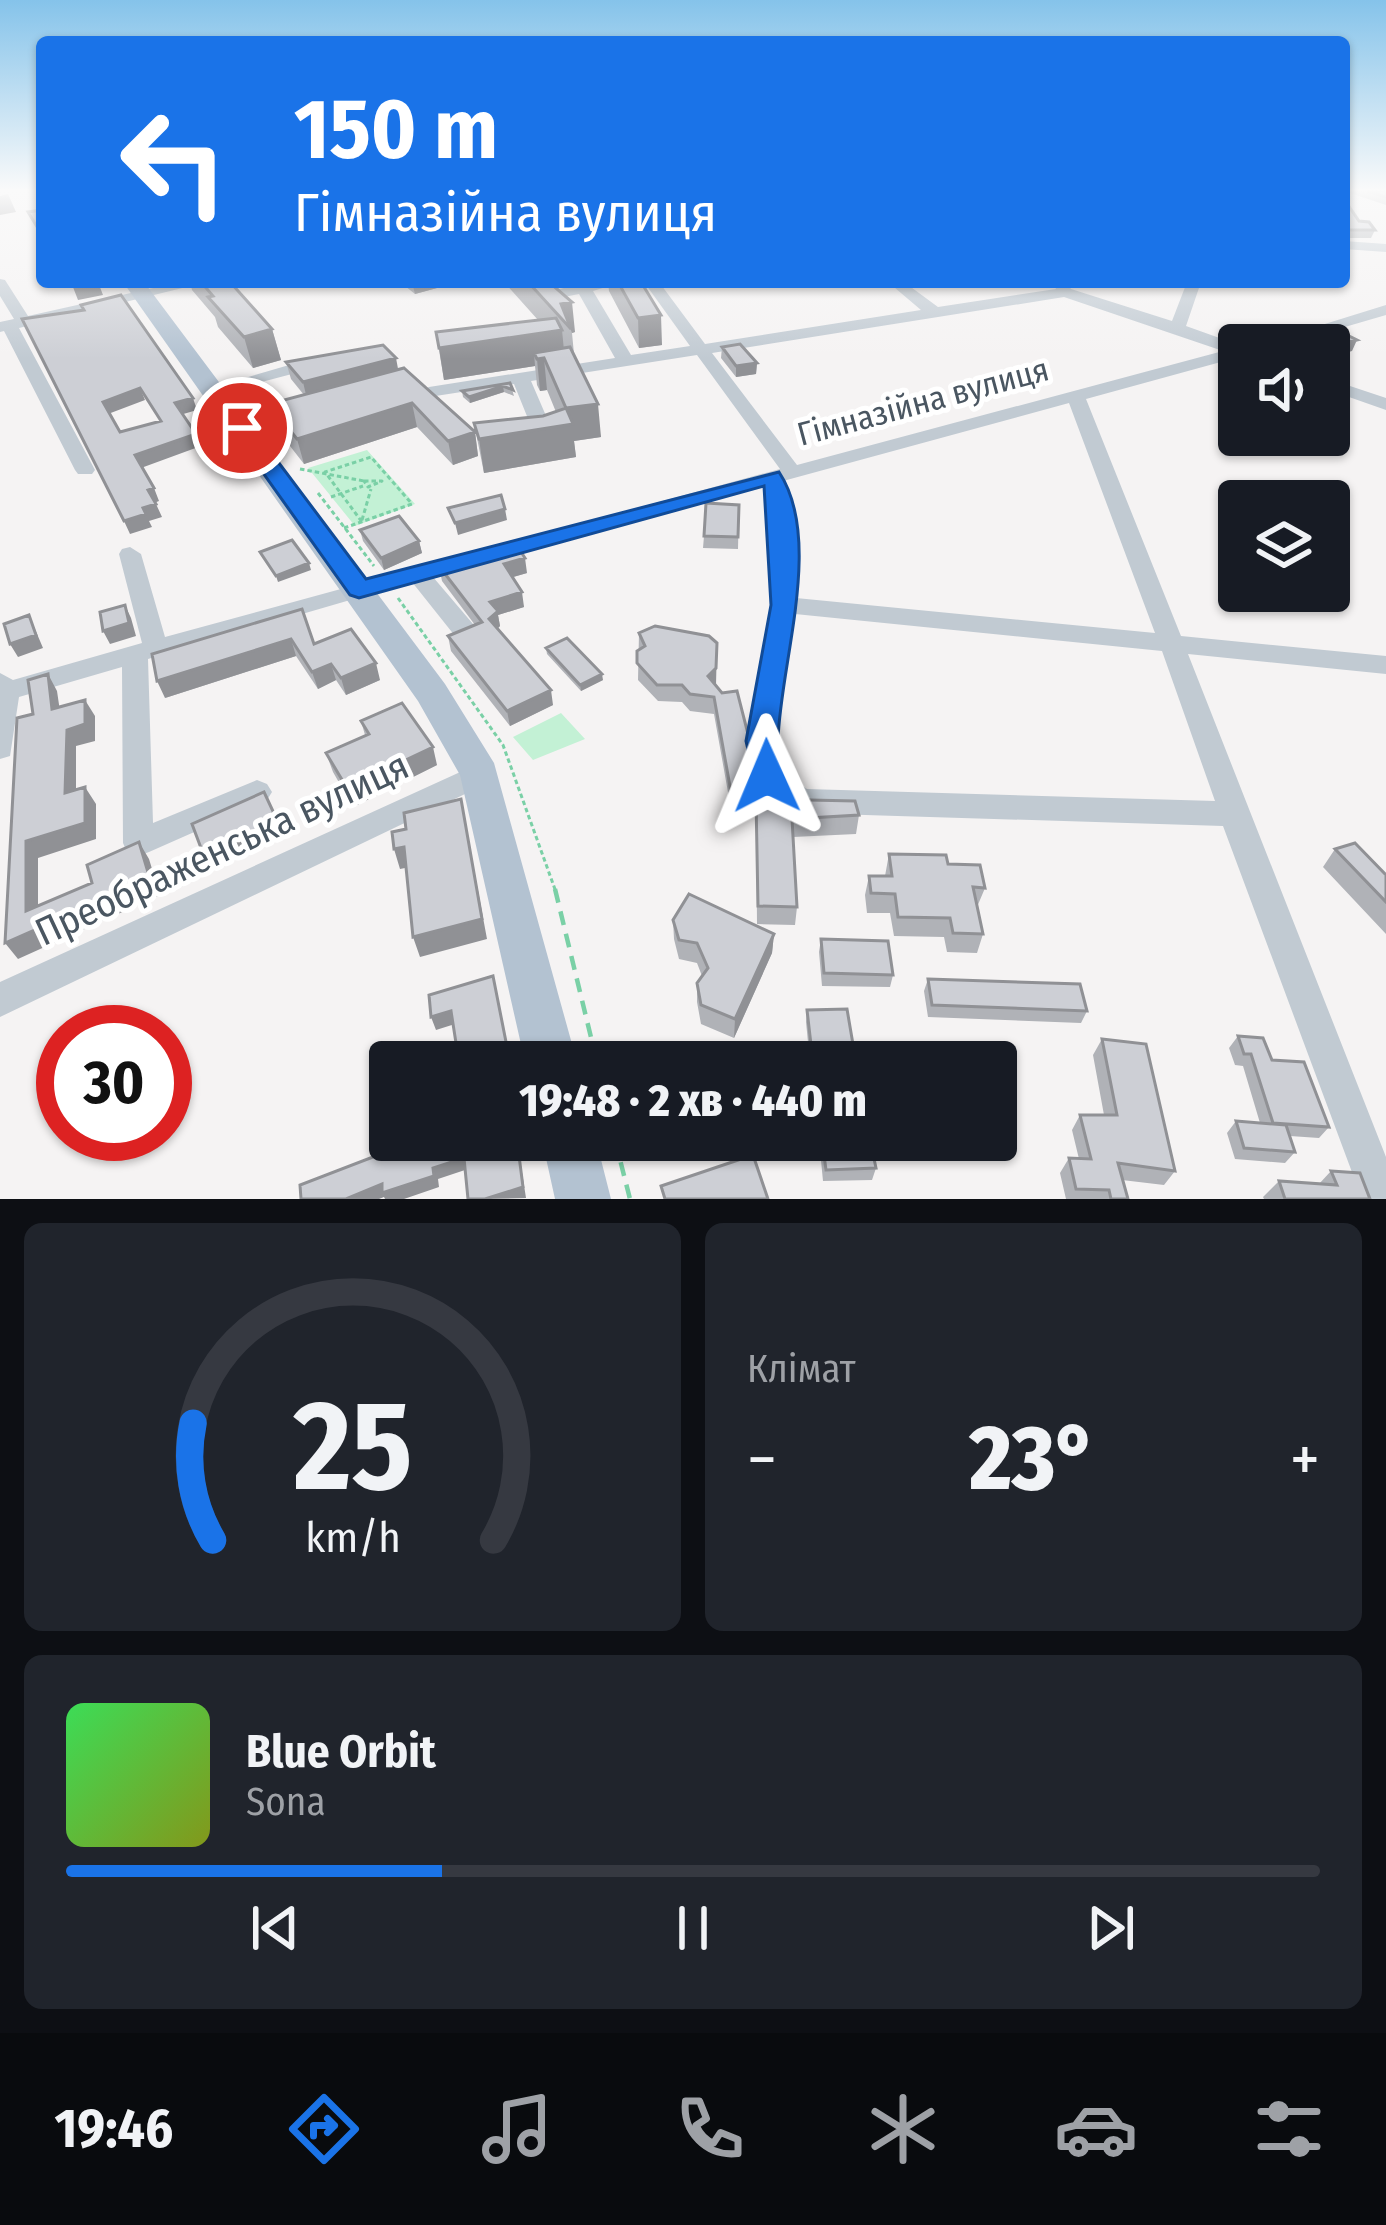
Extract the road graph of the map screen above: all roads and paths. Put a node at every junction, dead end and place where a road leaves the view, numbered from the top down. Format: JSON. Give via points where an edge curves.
{"nodes":[{"id":1,"x":0,"y":283,"type":"edge"},
{"id":2,"x":137,"y":288,"type":"edge"},
{"id":3,"x":579,"y":288,"type":"edge"},
{"id":4,"x":584,"y":288,"type":"edge"},
{"id":5,"x":655,"y":288,"type":"edge"},
{"id":6,"x":903,"y":288,"type":"edge"},
{"id":7,"x":1057,"y":288,"type":"edge"},
{"id":8,"x":1065,"y":288,"type":"edge"},
{"id":9,"x":1193,"y":288,"type":"edge"},
{"id":10,"x":549,"y":295,"type":"edge"},
{"id":11,"x":1386,"y":310,"type":"edge"},
{"id":12,"x":934,"y":311,"type":"junction"},
{"id":13,"x":11,"y":324,"type":"edge"},
{"id":14,"x":1338,"y":324,"type":"edge"},
{"id":15,"x":1177,"y":328,"type":"junction"},
{"id":16,"x":1218,"y":344,"type":"edge"},
{"id":17,"x":699,"y":348,"type":"junction"},
{"id":18,"x":349,"y":358,"type":"edge"},
{"id":19,"x":1218,"y":358,"type":"edge"},
{"id":20,"x":626,"y":361,"type":"junction"},
{"id":21,"x":266,"y":375,"type":"junction"},
{"id":22,"x":521,"y":379,"type":"junction"},
{"id":23,"x":410,"y":381,"type":"edge"},
{"id":24,"x":212,"y":390,"type":"junction"},
{"id":25,"x":1350,"y":391,"type":"edge"},
{"id":26,"x":1075,"y":395,"type":"junction"},
{"id":27,"x":1386,"y":404,"type":"edge"},
{"id":28,"x":319,"y":405,"type":"edge"},
{"id":29,"x":298,"y":411,"type":"junction"},
{"id":30,"x":242,"y":428,"type":"junction"},
{"id":31,"x":525,"y":442,"type":"edge"},
{"id":32,"x":85,"y":470,"type":"dead end"},
{"id":33,"x":325,"y":472,"type":"junction"},
{"id":34,"x":781,"y":474,"type":"junction"},
{"id":35,"x":364,"y":483,"type":"junction"},
{"id":36,"x":371,"y":487,"type":"junction"},
{"id":37,"x":340,"y":494,"type":"junction"},
{"id":38,"x":331,"y":497,"type":"dead end"},
{"id":39,"x":362,"y":522,"type":"junction"},
{"id":40,"x":344,"y":528,"type":"junction"},
{"id":41,"x":130,"y":554,"type":"dead end"},
{"id":42,"x":418,"y":574,"type":"junction"},
{"id":43,"x":373,"y":586,"type":"junction"},
{"id":44,"x":784,"y":605,"type":"junction"},
{"id":45,"x":464,"y":630,"type":"edge"},
{"id":46,"x":1173,"y":642,"type":"junction"},
{"id":47,"x":146,"y":653,"type":"junction"},
{"id":48,"x":1386,"y":665,"type":"edge"},
{"id":49,"x":2,"y":688,"type":"edge"},
{"id":50,"x":0,"y":748,"type":"edge"},
{"id":51,"x":480,"y":774,"type":"junction"},
{"id":52,"x":257,"y":792,"type":"edge"},
{"id":53,"x":1234,"y":814,"type":"junction"},
{"id":54,"x":0,"y":1000,"type":"edge"},
{"id":55,"x":545,"y":1041,"type":"edge"},
{"id":56,"x":574,"y":1161,"type":"edge"},
{"id":57,"x":620,"y":1161,"type":"edge"},
{"id":58,"x":583,"y":1199,"type":"edge"},
{"id":59,"x":630,"y":1199,"type":"edge"},
{"id":60,"x":1384,"y":1199,"type":"edge"}],
"edges":[{"from":1,"to":13,"type":"street"},
{"from":2,"to":13,"type":"street"},
{"from":2,"to":24,"type":"main road"},
{"from":3,"to":10,"type":"street"},
{"from":4,"to":20,"type":"street"},
{"from":5,"to":17,"type":"street"},
{"from":6,"to":12,"type":"street"},
{"from":7,"to":12,"type":"street"},
{"from":8,"to":15,"type":"street"},
{"from":9,"to":15,"type":"street"},
{"from":11,"to":14,"type":"street"},
{"from":12,"to":17,"type":"street"},
{"from":13,"to":32,"type":"street"},
{"from":15,"to":16,"type":"street"},
{"from":17,"to":20,"type":"street"},
{"from":17,"to":34,"type":"street"},
{"from":18,"to":21,"type":"street"},
{"from":19,"to":26,"type":"street","name":"Гімназійна вулиця"},
{"from":20,"to":22,"type":"street"},
{"from":21,"to":24,"type":"street"},
{"from":21,"to":29,"type":"street"},
{"from":22,"to":23,"type":"street","via":[[436,399]]},
{"from":22,"to":31,"type":"street","via":[[546,439]]},
{"from":24,"to":30,"type":"main road"},
{"from":25,"to":27,"type":"street"},
{"from":26,"to":34,"type":"street","name":"Гімназійна вулиця"},
{"from":26,"to":46,"type":"street"},
{"from":28,"to":29,"type":"street"},
{"from":29,"to":30,"type":"street"},
{"from":30,"to":43,"type":"main road"},
{"from":33,"to":35,"type":"path"},
{"from":33,"to":37,"type":"path"},
{"from":33,"to":39,"type":"path","via":[[371,457],[412,504]]},
{"from":33,"to":40,"type":"path","via":[[298,469]]},
{"from":34,"to":42,"type":"street","name":"Гімназійна вулиця"},
{"from":34,"to":44,"type":"street"},
{"from":35,"to":36,"type":"path"},
{"from":35,"to":36,"type":"path","via":[[381,480]]},
{"from":35,"to":37,"type":"path"},
{"from":36,"to":39,"type":"path"},
{"from":37,"to":38,"type":"path"},
{"from":37,"to":39,"type":"path"},
{"from":39,"to":40,"type":"path"},
{"from":40,"to":43,"type":"path"},
{"from":41,"to":47,"type":"street"},
{"from":42,"to":43,"type":"street","name":"Гімназійна вулиця"},
{"from":42,"to":45,"type":"street"},
{"from":43,"to":47,"type":"street","name":"Гімназійна вулиця"},
{"from":43,"to":51,"type":"main road"},
{"from":44,"to":46,"type":"street"},
{"from":44,"to":53,"type":"street","via":[[762,741],[778,792],[801,802]]},
{"from":46,"to":48,"type":"street"},
{"from":46,"to":53,"type":"street"},
{"from":47,"to":49,"type":"street","name":"Гімназійна вулиця"},
{"from":47,"to":52,"type":"street","via":[[138,843]]},
{"from":49,"to":50,"type":"street"},
{"from":51,"to":54,"type":"street","name":"Преображенська вулиця"},
{"from":51,"to":55,"type":"main road"},
{"from":53,"to":60,"type":"street"},
{"from":56,"to":58,"type":"main road"},
{"from":57,"to":59,"type":"path"}]}
